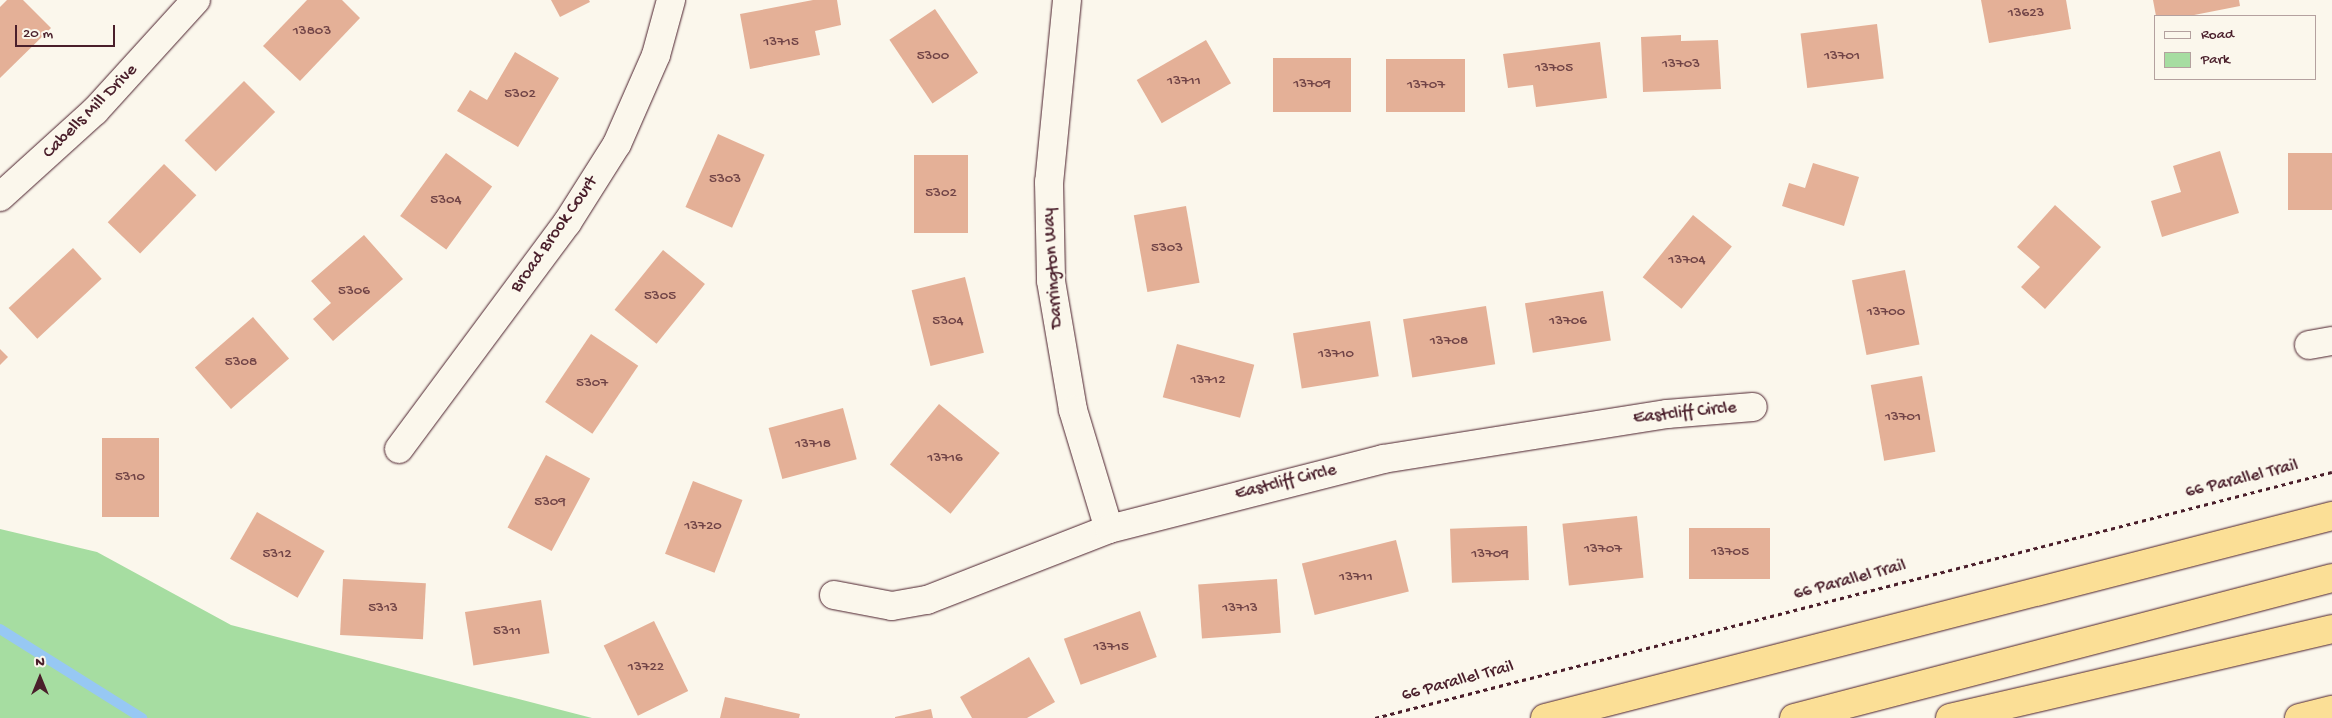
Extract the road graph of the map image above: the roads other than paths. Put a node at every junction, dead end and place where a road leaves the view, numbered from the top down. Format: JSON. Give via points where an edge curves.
{"nodes":[{"id":1,"x":196,"y":0,"type":"edge"},
{"id":2,"x":671,"y":0,"type":"edge"},
{"id":3,"x":1067,"y":0,"type":"edge"},
{"id":4,"x":0,"y":197,"type":"edge"},
{"id":5,"x":1754,"y":407,"type":"dead end"},
{"id":6,"x":399,"y":449,"type":"dead end"},
{"id":7,"x":2332,"y":516,"type":"edge"},
{"id":8,"x":1109,"y":529,"type":"junction"},
{"id":9,"x":2332,"y":578,"type":"edge"},
{"id":10,"x":834,"y":595,"type":"dead end"},
{"id":11,"x":2332,"y":629,"type":"edge"},
{"id":12,"x":2332,"y":710,"type":"edge"},
{"id":13,"x":1546,"y":718,"type":"edge"},
{"id":14,"x":1794,"y":718,"type":"edge"},
{"id":15,"x":1950,"y":718,"type":"edge"},
{"id":16,"x":2299,"y":718,"type":"edge"}],
"edges":[{"from":1,"to":4,"type":"street","name":"Cabells Mill Drive","via":[[95,111]]},
{"from":2,"to":6,"type":"street","name":"Broad Brook Court","via":[[656,55],[617,144],[567,223]]},
{"from":3,"to":8,"type":"street","name":"Darrington Way","via":[[1049,182],[1052,281],[1073,410]]},
{"from":5,"to":8,"type":"street","name":"Eastcliff Circle","via":[[1667,414],[1383,459]]},
{"from":7,"to":13,"type":"highway"},
{"from":8,"to":10,"type":"street","name":"Eastcliff Circle","via":[[927,600],[892,606]]},
{"from":9,"to":14,"type":"highway"},
{"from":11,"to":15,"type":"highway"},
{"from":12,"to":16,"type":"highway"}]}
